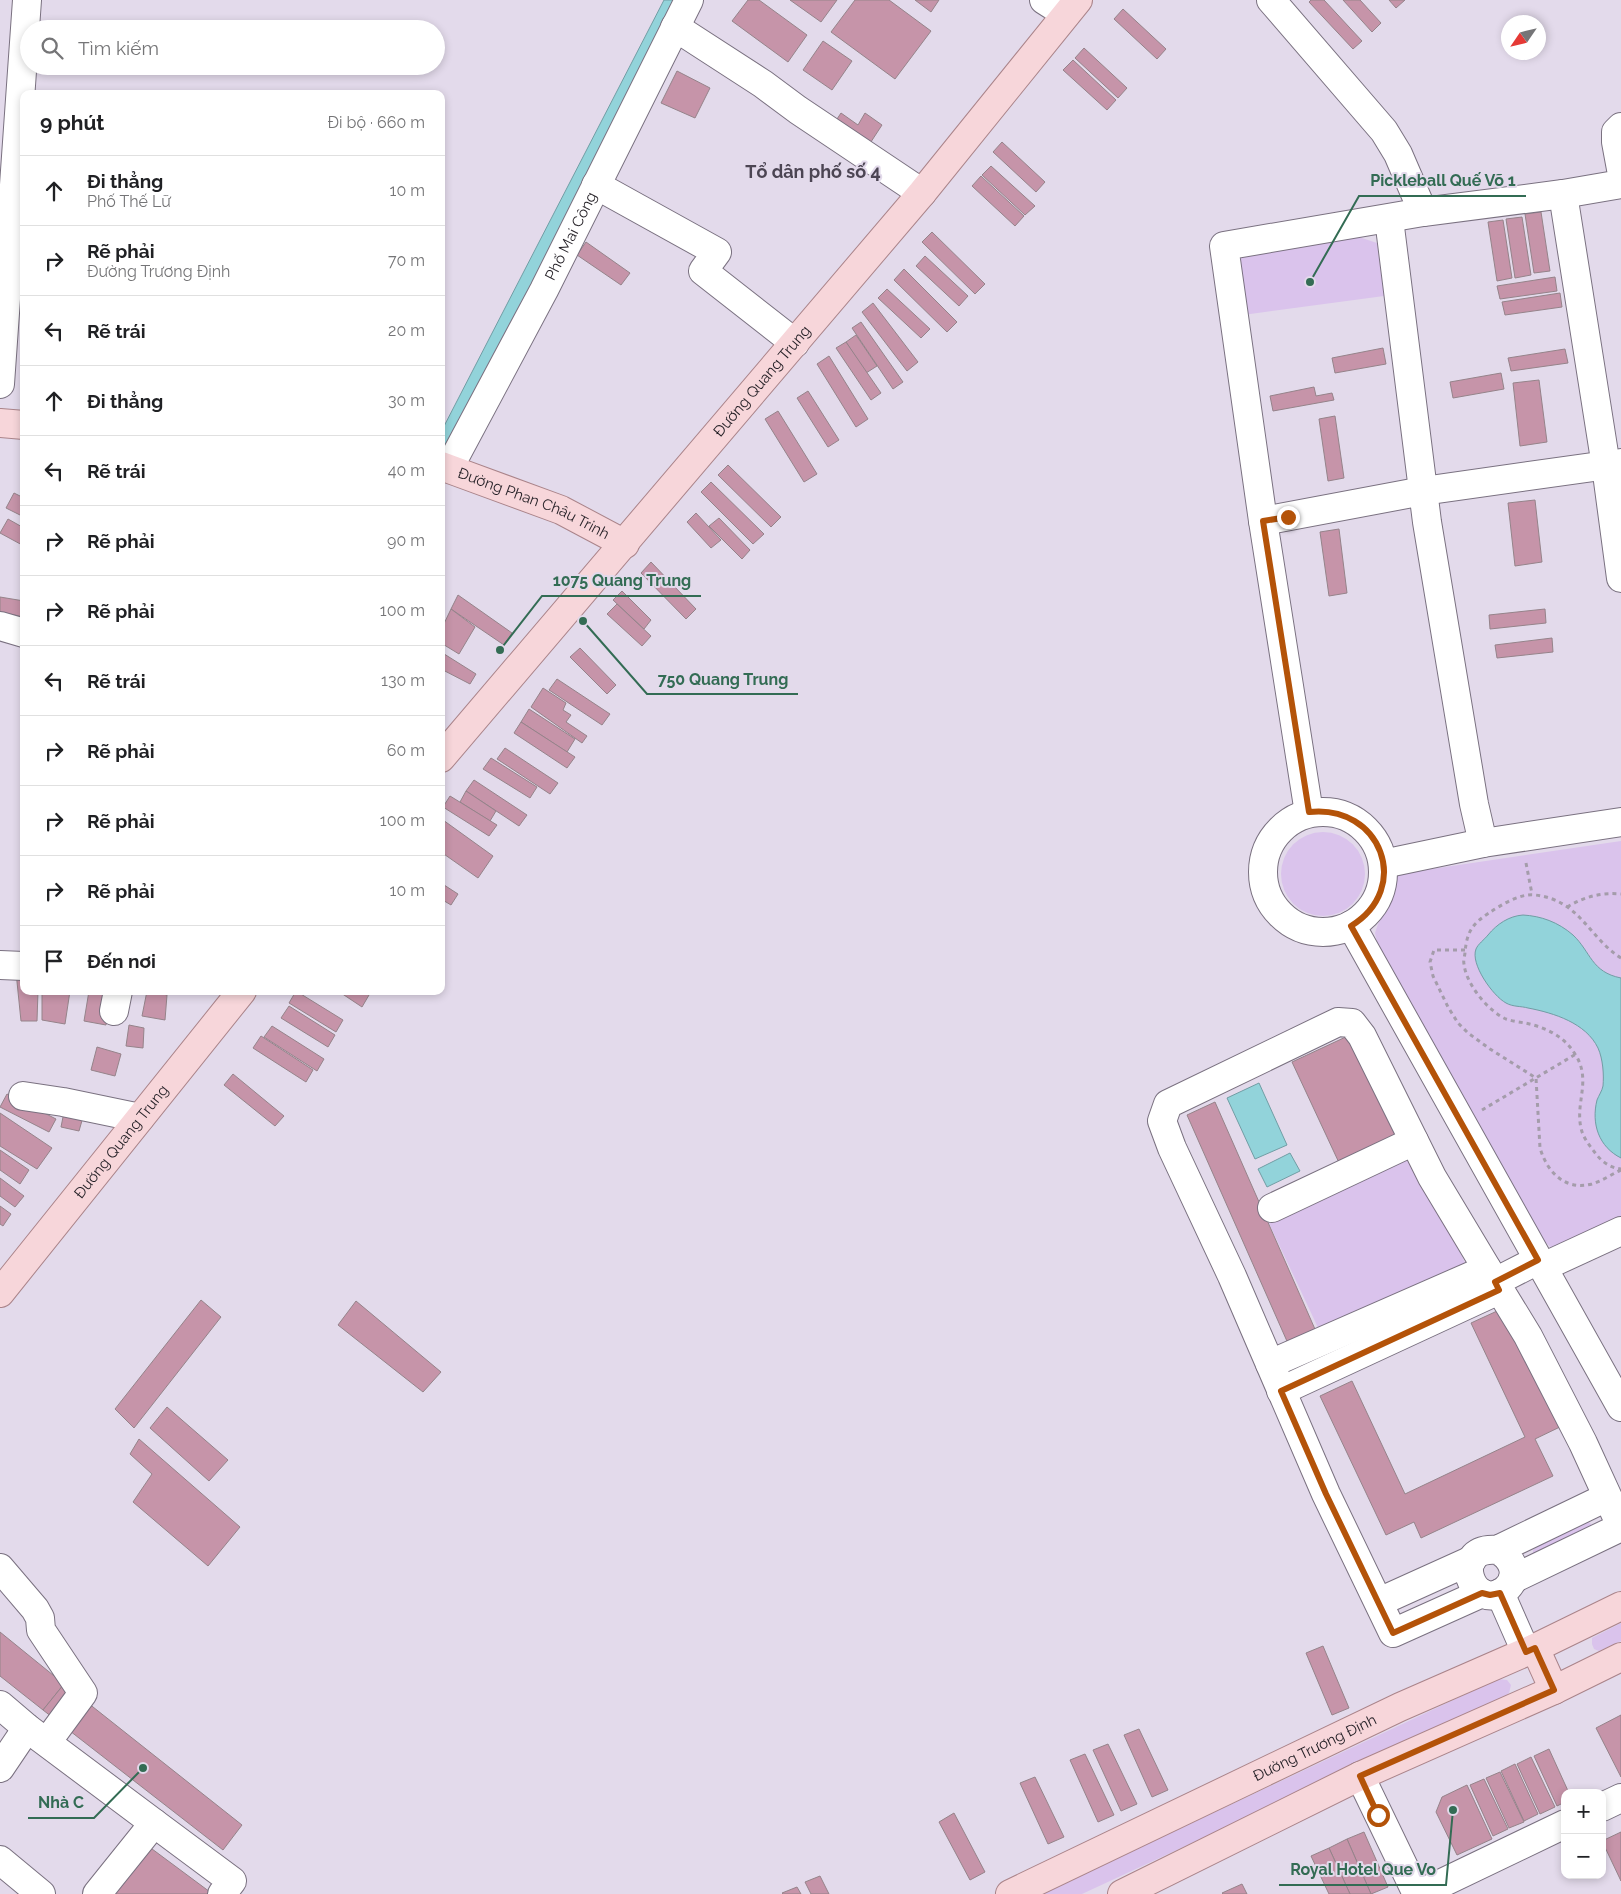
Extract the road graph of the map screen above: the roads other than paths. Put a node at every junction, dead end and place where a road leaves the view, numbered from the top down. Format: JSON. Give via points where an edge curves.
{"nodes":[{"id":1,"x":27,"y":0,"type":"edge"},
{"id":2,"x":689,"y":0,"type":"edge"},
{"id":3,"x":1280,"y":3,"type":"edge"},
{"id":4,"x":1063,"y":5,"type":"edge"},
{"id":5,"x":26,"y":20,"type":"edge"},
{"id":6,"x":675,"y":27,"type":"junction"},
{"id":7,"x":22,"y":75,"type":"edge"},
{"id":8,"x":21,"y":90,"type":"edge"},
{"id":9,"x":20,"y":100,"type":"edge"},
{"id":10,"x":1621,"y":127,"type":"edge"},
{"id":11,"x":1621,"y":170,"type":"edge"},
{"id":12,"x":1621,"y":184,"type":"edge"},
{"id":13,"x":596,"y":185,"type":"junction"},
{"id":14,"x":922,"y":193,"type":"junction"},
{"id":15,"x":1563,"y":194,"type":"junction"},
{"id":16,"x":1423,"y":212,"type":"junction"},
{"id":17,"x":1389,"y":218,"type":"junction"},
{"id":18,"x":795,"y":343,"type":"junction"},
{"id":19,"x":0,"y":384,"type":"edge"},
{"id":20,"x":0,"y":423,"type":"edge"},
{"id":21,"x":20,"y":425,"type":"edge"},
{"id":22,"x":1613,"y":464,"type":"edge"},
{"id":23,"x":445,"y":467,"type":"edge"},
{"id":24,"x":1423,"y":491,"type":"junction"},
{"id":25,"x":1263,"y":521,"type":"junction"},
{"id":26,"x":625,"y":544,"type":"junction"},
{"id":27,"x":1621,"y":578,"type":"edge"},
{"id":28,"x":0,"y":626,"type":"edge"},
{"id":29,"x":20,"y":632,"type":"edge"},
{"id":30,"x":445,"y":753,"type":"edge"},
{"id":31,"x":1309,"y":812,"type":"junction"},
{"id":32,"x":1621,"y":822,"type":"edge"},
{"id":33,"x":1483,"y":843,"type":"junction"},
{"id":34,"x":1383,"y":864,"type":"junction"},
{"id":35,"x":1351,"y":926,"type":"junction"},
{"id":36,"x":0,"y":965,"type":"edge"},
{"id":37,"x":20,"y":966,"type":"edge"},
{"id":38,"x":239,"y":995,"type":"edge"},
{"id":39,"x":23,"y":1096,"type":"dead end"},
{"id":40,"x":140,"y":1118,"type":"junction"},
{"id":41,"x":1414,"y":1141,"type":"junction"},
{"id":42,"x":1272,"y":1208,"type":"dead end"},
{"id":43,"x":1621,"y":1232,"type":"edge"},
{"id":44,"x":1540,"y":1264,"type":"junction"},
{"id":45,"x":1494,"y":1280,"type":"junction"},
{"id":46,"x":0,"y":1293,"type":"edge"},
{"id":47,"x":1381,"y":1330,"type":"junction"},
{"id":48,"x":1316,"y":1344,"type":"junction"},
{"id":49,"x":1270,"y":1364,"type":"junction"},
{"id":50,"x":1327,"y":1369,"type":"junction"},
{"id":51,"x":1281,"y":1391,"type":"junction"},
{"id":52,"x":1621,"y":1408,"type":"edge"},
{"id":53,"x":1607,"y":1497,"type":"junction"},
{"id":54,"x":1621,"y":1526,"type":"edge"},
{"id":55,"x":1497,"y":1550,"type":"junction"},
{"id":56,"x":1472,"y":1560,"type":"junction"},
{"id":57,"x":0,"y":1568,"type":"edge"},
{"id":58,"x":1498,"y":1588,"type":"junction"},
{"id":59,"x":1379,"y":1602,"type":"junction"},
{"id":60,"x":1621,"y":1606,"type":"edge"},
{"id":61,"x":1530,"y":1650,"type":"junction"},
{"id":62,"x":1621,"y":1657,"type":"edge"},
{"id":63,"x":1554,"y":1690,"type":"junction"},
{"id":64,"x":0,"y":1705,"type":"edge"},
{"id":65,"x":37,"y":1735,"type":"junction"},
{"id":66,"x":0,"y":1768,"type":"edge"},
{"id":67,"x":1360,"y":1776,"type":"junction"},
{"id":68,"x":1621,"y":1798,"type":"edge"},
{"id":69,"x":1606,"y":1805,"type":"edge"},
{"id":70,"x":154,"y":1823,"type":"junction"},
{"id":71,"x":1561,"y":1826,"type":"edge"},
{"id":72,"x":0,"y":1860,"type":"edge"},
{"id":73,"x":233,"y":1890,"type":"edge"},
{"id":74,"x":41,"y":1894,"type":"edge"},
{"id":75,"x":97,"y":1894,"type":"edge"},
{"id":76,"x":1010,"y":1894,"type":"edge"},
{"id":77,"x":1122,"y":1894,"type":"edge"},
{"id":78,"x":1418,"y":1894,"type":"edge"}],
"edges":[{"from":1,"to":5,"type":"street"},
{"from":2,"to":6,"type":"street","name":"Phố Mai Công"},
{"from":3,"to":16,"type":"street","via":[[1384,131],[1398,154]]},
{"from":4,"to":14,"type":"main road","name":"Đường Quang Trung"},
{"from":6,"to":13,"type":"street","name":"Phố Mai Công"},
{"from":6,"to":14,"type":"street"},
{"from":7,"to":8,"type":"street"},
{"from":9,"to":19,"type":"street"},
{"from":10,"to":11,"type":"street","via":[[1616,132]]},
{"from":12,"to":15,"type":"street"},
{"from":13,"to":18,"type":"street","via":[[717,252],[703,271]]},
{"from":13,"to":23,"type":"street","name":"Phố Mai Công","via":[[544,290]]},
{"from":14,"to":18,"type":"main road","name":"Đường Quang Trung"},
{"from":15,"to":16,"type":"street"},
{"from":15,"to":22,"type":"street"},
{"from":16,"to":17,"type":"street"},
{"from":17,"to":24,"type":"street"},
{"from":17,"to":25,"type":"street","via":[[1224,246]]},
{"from":18,"to":26,"type":"main road","name":"Đường Quang Trung"},
{"from":20,"to":21,"type":"main road"},
{"from":22,"to":24,"type":"street"},
{"from":22,"to":27,"type":"street"},
{"from":23,"to":26,"type":"main road","name":"Đường Phan Châu Trinh","via":[[561,510]]},
{"from":24,"to":25,"type":"street"},
{"from":24,"to":33,"type":"street"},
{"from":25,"to":31,"type":"street"},
{"from":26,"to":30,"type":"main road","name":"Đường Quang Trung"},
{"from":28,"to":29,"type":"street"},
{"from":31,"to":34,"type":"street","via":[[1345,815],[1361,824],[1378,846]]},
{"from":31,"to":35,"type":"street","via":[[1282,827],[1268,846],[1263,869],[1266,892],[1279,913],[1305,929],[1328,932]]},
{"from":32,"to":33,"type":"street"},
{"from":33,"to":34,"type":"street"},
{"from":34,"to":35,"type":"street","via":[[1383,882],[1377,900],[1366,915]]},
{"from":35,"to":44,"type":"street"},
{"from":36,"to":37,"type":"street"},
{"from":38,"to":40,"type":"main road","name":"Đường Quang Trung"},
{"from":39,"to":40,"type":"street"},
{"from":40,"to":46,"type":"main road","name":"Đường Quang Trung"},
{"from":41,"to":42,"type":"street"},
{"from":41,"to":45,"type":"street"},
{"from":41,"to":49,"type":"street","via":[[1362,1036],[1352,1023],[1338,1022],[1168,1104],[1162,1121],[1172,1148]]},
{"from":43,"to":44,"type":"street"},
{"from":44,"to":45,"type":"street"},
{"from":44,"to":52,"type":"street"},
{"from":45,"to":47,"type":"street"},
{"from":45,"to":53,"type":"street","via":[[1528,1336]]},
{"from":47,"to":48,"type":"street"},
{"from":47,"to":50,"type":"street"},
{"from":48,"to":49,"type":"street"},
{"from":48,"to":50,"type":"street"},
{"from":49,"to":51,"type":"street"},
{"from":50,"to":51,"type":"street"},
{"from":51,"to":59,"type":"street","via":[[1326,1494]]},
{"from":53,"to":54,"type":"street"},
{"from":53,"to":55,"type":"street"},
{"from":54,"to":58,"type":"street"},
{"from":55,"to":56,"type":"street","via":[[1482,1551]]},
{"from":55,"to":58,"type":"street","via":[[1513,1565]]},
{"from":56,"to":58,"type":"street","via":[[1468,1575],[1476,1589]]},
{"from":56,"to":59,"type":"street"},
{"from":57,"to":65,"type":"street","via":[[35,1609],[40,1618],[40,1630],[83,1693]]},
{"from":58,"to":59,"type":"street","via":[[1393,1633]]},
{"from":58,"to":61,"type":"street"},
{"from":60,"to":61,"type":"main road","name":"Đường Trương Định"},
{"from":61,"to":63,"type":"main road"},
{"from":61,"to":76,"type":"main road","name":"Đường Trương Định","via":[[1400,1707]]},
{"from":62,"to":63,"type":"main road"},
{"from":63,"to":67,"type":"main road"},
{"from":64,"to":65,"type":"street"},
{"from":65,"to":66,"type":"street"},
{"from":65,"to":70,"type":"street"},
{"from":67,"to":77,"type":"main road"},
{"from":67,"to":78,"type":"street"},
{"from":68,"to":69,"type":"street"},
{"from":70,"to":73,"type":"street"},
{"from":70,"to":75,"type":"street"},
{"from":71,"to":78,"type":"street"},
{"from":72,"to":74,"type":"street"}]}
